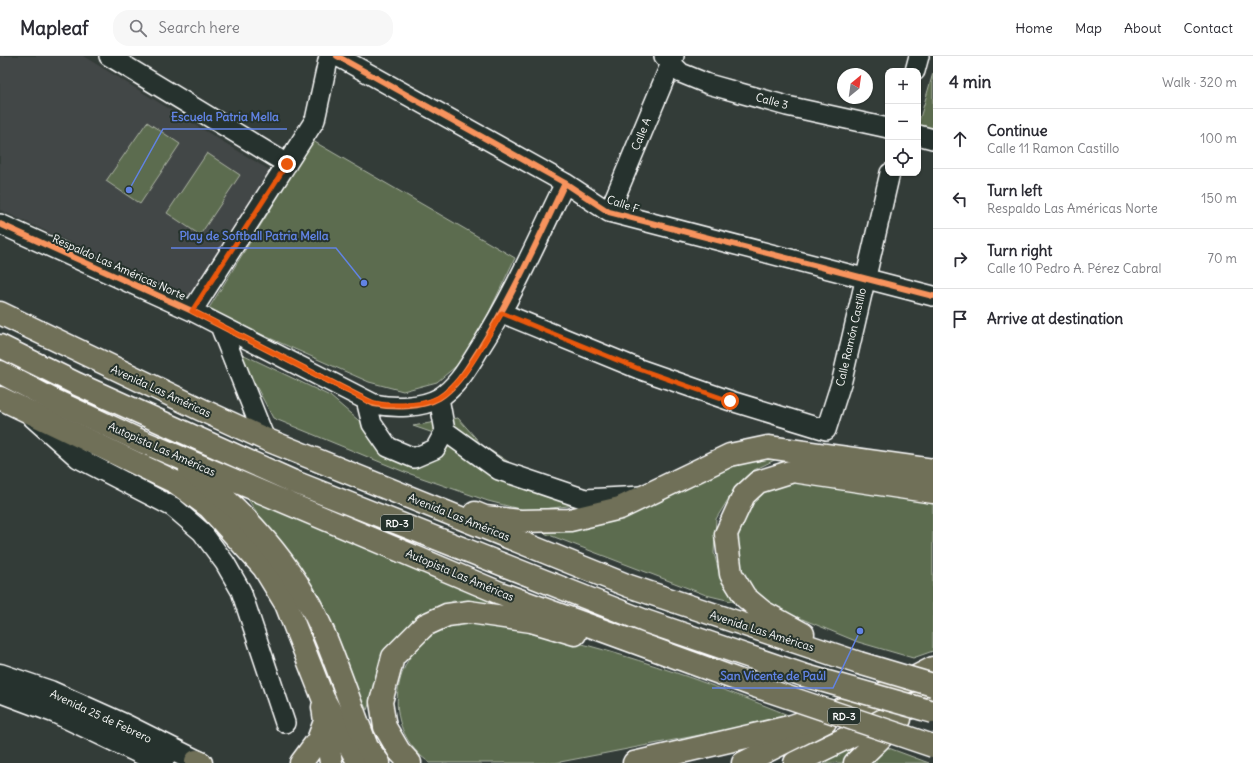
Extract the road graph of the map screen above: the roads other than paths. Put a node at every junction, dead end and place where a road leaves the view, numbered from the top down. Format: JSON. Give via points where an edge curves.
{"nodes":[{"id":1,"x":109,"y":56,"type":"edge"},
{"id":2,"x":329,"y":56,"type":"edge"},
{"id":3,"x":337,"y":56,"type":"edge"},
{"id":4,"x":919,"y":56,"type":"edge"},
{"id":5,"x":669,"y":58,"type":"edge"},
{"id":6,"x":916,"y":68,"type":"edge"},
{"id":7,"x":885,"y":127,"type":"edge"},
{"id":8,"x":921,"y":136,"type":"edge"},
{"id":9,"x":933,"y":139,"type":"edge"},
{"id":10,"x":287,"y":164,"type":"junction"},
{"id":11,"x":889,"y":176,"type":"edge"},
{"id":12,"x":565,"y":183,"type":"junction"},
{"id":13,"x":609,"y":212,"type":"junction"},
{"id":14,"x":0,"y":224,"type":"edge"},
{"id":15,"x":865,"y":279,"type":"junction"},
{"id":16,"x":933,"y":296,"type":"edge"},
{"id":17,"x":192,"y":311,"type":"junction"},
{"id":18,"x":0,"y":313,"type":"edge"},
{"id":19,"x":502,"y":313,"type":"junction"},
{"id":20,"x":220,"y":326,"type":"junction"},
{"id":21,"x":0,"y":346,"type":"edge"},
{"id":22,"x":0,"y":372,"type":"edge"},
{"id":23,"x":0,"y":398,"type":"edge"},
{"id":24,"x":439,"y":398,"type":"junction"},
{"id":25,"x":366,"y":400,"type":"junction"},
{"id":26,"x":25,"y":411,"type":"junction"},
{"id":27,"x":445,"y":431,"type":"junction"},
{"id":28,"x":265,"y":439,"type":"junction"},
{"id":29,"x":141,"y":440,"type":"junction"},
{"id":30,"x":339,"y":468,"type":"junction"},
{"id":31,"x":933,"y":470,"type":"edge"},
{"id":32,"x":933,"y":492,"type":"edge"},
{"id":33,"x":645,"y":496,"type":"junction"},
{"id":34,"x":859,"y":663,"type":"junction"},
{"id":35,"x":933,"y":668,"type":"edge"},
{"id":36,"x":0,"y":675,"type":"edge"},
{"id":37,"x":933,"y":685,"type":"edge"},
{"id":38,"x":755,"y":686,"type":"junction"},
{"id":39,"x":0,"y":691,"type":"edge"},
{"id":40,"x":322,"y":698,"type":"junction"},
{"id":41,"x":869,"y":700,"type":"junction"},
{"id":42,"x":927,"y":704,"type":"edge"},
{"id":43,"x":285,"y":723,"type":"dead end"},
{"id":44,"x":324,"y":724,"type":"junction"},
{"id":45,"x":933,"y":746,"type":"edge"},
{"id":46,"x":199,"y":762,"type":"edge"},
{"id":47,"x":162,"y":763,"type":"edge"},
{"id":48,"x":301,"y":763,"type":"edge"},
{"id":49,"x":331,"y":763,"type":"edge"},
{"id":50,"x":359,"y":763,"type":"edge"},
{"id":51,"x":379,"y":763,"type":"edge"},
{"id":52,"x":410,"y":763,"type":"edge"},
{"id":53,"x":634,"y":763,"type":"edge"},
{"id":54,"x":743,"y":763,"type":"edge"},
{"id":55,"x":795,"y":763,"type":"edge"},
{"id":56,"x":855,"y":763,"type":"edge"}],
"edges":[{"from":1,"to":10,"type":"street"},
{"from":2,"to":10,"type":"street","via":[[315,120]]},
{"from":3,"to":12,"type":"street","name":"Calle F"},
{"from":4,"to":6,"type":"street"},
{"from":5,"to":7,"type":"street","name":"Calle 3","via":[[681,73],[708,84],[787,106]]},
{"from":5,"to":13,"type":"street","name":"Calle A"},
{"from":8,"to":9,"type":"street"},
{"from":10,"to":17,"type":"street"},
{"from":11,"to":15,"type":"street","name":"Calle Ramón Castillo"},
{"from":12,"to":13,"type":"street","name":"Calle F"},
{"from":12,"to":19,"type":"street","name":"Respaldo Las Américas Norte"},
{"from":13,"to":15,"type":"street","name":"Calle F"},
{"from":14,"to":17,"type":"street","name":"Respaldo Las Américas Norte"},
{"from":15,"to":16,"type":"street","name":"Calle F"},
{"from":15,"to":19,"type":"street","name":"Calle Ramón Castillo","via":[[842,380],[826,430],[730,401],[639,369]]},
{"from":17,"to":20,"type":"street","name":"Respaldo Las Américas Norte"},
{"from":18,"to":28,"type":"main road","name":"Avenida Las Américas"},
{"from":19,"to":24,"type":"street","name":"Respaldo Las Américas Norte","via":[[460,380]]},
{"from":20,"to":25,"type":"street","name":"Respaldo Las Américas Norte"},
{"from":20,"to":28,"type":"street"},
{"from":21,"to":42,"type":"main road","number":"RD-3","bridge":true,"via":[[77,384],[292,481],[645,621],[803,674]]},
{"from":22,"to":29,"type":"main road","name":"Autopista Las Américas","number":"RD-3","via":[[51,399]]},
{"from":23,"to":26,"type":"main road"},
{"from":24,"to":25,"type":"street","name":"Respaldo Las Américas Norte","via":[[423,404],[383,406]]},
{"from":24,"to":27,"type":"street"},
{"from":25,"to":27,"type":"street","via":[[372,424],[388,447],[414,458],[435,449]]},
{"from":26,"to":40,"type":"main road","via":[[174,482],[209,507],[264,568],[279,592]]},
{"from":26,"to":43,"type":"street","via":[[78,458],[173,508],[202,532],[226,563],[240,591]]},
{"from":27,"to":33,"type":"street","via":[[499,470],[585,499]]},
{"from":28,"to":30,"type":"main road","name":"Avenida Las Américas"},
{"from":29,"to":38,"type":"main road","name":"Autopista Las Américas","number":"RD-3","via":[[500,593]]},
{"from":29,"to":51,"type":"main road","via":[[188,468],[218,491],[276,552],[321,627],[367,747]]},
{"from":30,"to":33,"type":"main road","via":[[485,516],[520,521],[570,520],[620,508]]},
{"from":30,"to":34,"type":"main road","name":"Avenida Las Américas","via":[[629,586]]},
{"from":31,"to":33,"type":"main road","via":[[768,447],[730,455]]},
{"from":32,"to":34,"type":"main road","via":[[793,471],[758,482],[744,495],[726,534],[731,574],[745,597],[763,612]]},
{"from":34,"to":37,"type":"main road","name":"Avenida Las Américas","bridge":true},
{"from":35,"to":41,"type":"main road"},
{"from":36,"to":46,"type":"main road","name":"Avenida 25 de Febrero","via":[[50,692]]},
{"from":38,"to":45,"type":"main road","name":"Autopista Las Américas","number":"RD-3","bridge":true},
{"from":38,"to":52,"type":"main road","via":[[531,621],[469,612],[447,615],[425,625],[393,657],[380,702],[385,727],[399,751]]},
{"from":39,"to":47,"type":"main road","name":"Avenida 25 de Febrero","via":[[56,712]]},
{"from":40,"to":44,"type":"main road"},
{"from":40,"to":50,"type":"main road"},
{"from":41,"to":53,"type":"main road","via":[[790,727]]},
{"from":41,"to":54,"type":"main road"},
{"from":42,"to":55,"type":"main road"},
{"from":42,"to":56,"type":"main road"},
{"from":44,"to":48,"type":"main road","via":[[318,740]]},
{"from":44,"to":49,"type":"main road"}]}
